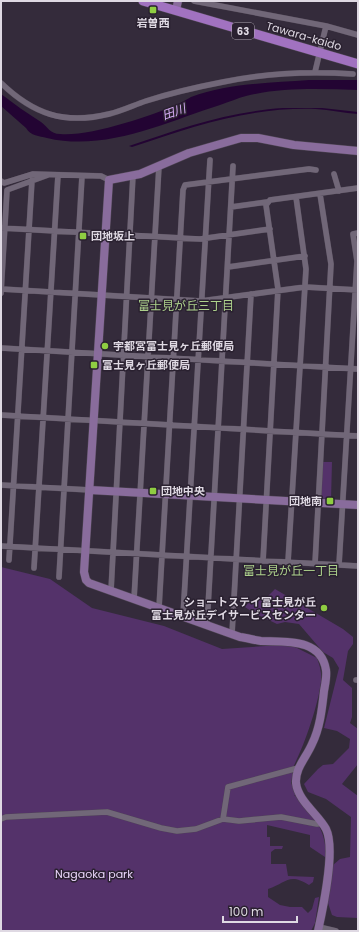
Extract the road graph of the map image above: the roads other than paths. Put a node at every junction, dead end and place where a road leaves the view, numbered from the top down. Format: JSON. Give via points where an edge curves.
{"nodes":[{"id":1,"x":143,"y":1,"type":"edge"},
{"id":2,"x":194,"y":1,"type":"edge"},
{"id":3,"x":177,"y":6,"type":"edge"},
{"id":4,"x":326,"y":26,"type":"junction"},
{"id":5,"x":358,"y":35,"type":"edge"},
{"id":6,"x":320,"y":53,"type":"junction"},
{"id":7,"x":358,"y":64,"type":"edge"},
{"id":8,"x":315,"y":72,"type":"junction"},
{"id":9,"x":353,"y":74,"type":"dead end"},
{"id":10,"x":1,"y":84,"type":"edge"},
{"id":11,"x":358,"y":151,"type":"edge"},
{"id":12,"x":210,"y":160,"type":"dead end"},
{"id":13,"x":159,"y":166,"type":"junction"},
{"id":14,"x":233,"y":166,"type":"dead end"},
{"id":15,"x":316,"y":170,"type":"dead end"},
{"id":16,"x":334,"y":174,"type":"dead end"},
{"id":17,"x":48,"y":175,"type":"junction"},
{"id":18,"x":58,"y":175,"type":"junction"},
{"id":19,"x":133,"y":175,"type":"junction"},
{"id":20,"x":82,"y":176,"type":"junction"},
{"id":21,"x":233,"y":178,"type":"junction"},
{"id":22,"x":32,"y":180,"type":"junction"},
{"id":23,"x":108,"y":180,"type":"junction"},
{"id":24,"x":1,"y":181,"type":"edge"},
{"id":25,"x":208,"y":181,"type":"junction"},
{"id":26,"x":358,"y":188,"type":"edge"},
{"id":27,"x":339,"y":191,"type":"junction"},
{"id":28,"x":320,"y":194,"type":"junction"},
{"id":29,"x":296,"y":197,"type":"junction"},
{"id":30,"x":4,"y":202,"type":"edge"},
{"id":31,"x":267,"y":202,"type":"junction"},
{"id":32,"x":231,"y":206,"type":"junction"},
{"id":33,"x":3,"y":228,"type":"edge"},
{"id":34,"x":270,"y":229,"type":"junction"},
{"id":35,"x":29,"y":230,"type":"junction"},
{"id":36,"x":54,"y":231,"type":"junction"},
{"id":37,"x":79,"y":233,"type":"junction"},
{"id":38,"x":358,"y":233,"type":"edge"},
{"id":39,"x":105,"y":234,"type":"junction"},
{"id":40,"x":130,"y":235,"type":"junction"},
{"id":41,"x":230,"y":235,"type":"junction"},
{"id":42,"x":155,"y":236,"type":"junction"},
{"id":43,"x":180,"y":238,"type":"junction"},
{"id":44,"x":205,"y":238,"type":"junction"},
{"id":45,"x":304,"y":256,"type":"junction"},
{"id":46,"x":274,"y":261,"type":"junction"},
{"id":47,"x":228,"y":266,"type":"junction"},
{"id":48,"x":305,"y":287,"type":"junction"},
{"id":49,"x":1,"y":288,"type":"edge"},
{"id":50,"x":331,"y":289,"type":"junction"},
{"id":51,"x":26,"y":290,"type":"junction"},
{"id":52,"x":357,"y":290,"type":"edge"},
{"id":53,"x":50,"y":291,"type":"junction"},
{"id":54,"x":278,"y":291,"type":"junction"},
{"id":55,"x":1,"y":293,"type":"edge"},
{"id":56,"x":76,"y":293,"type":"junction"},
{"id":57,"x":101,"y":294,"type":"junction"},
{"id":58,"x":252,"y":294,"type":"junction"},
{"id":59,"x":126,"y":296,"type":"junction"},
{"id":60,"x":151,"y":297,"type":"junction"},
{"id":61,"x":226,"y":298,"type":"junction"},
{"id":62,"x":176,"y":299,"type":"junction"},
{"id":63,"x":201,"y":301,"type":"junction"},
{"id":64,"x":1,"y":348,"type":"edge"},
{"id":65,"x":22,"y":350,"type":"junction"},
{"id":66,"x":47,"y":351,"type":"junction"},
{"id":67,"x":72,"y":352,"type":"junction"},
{"id":68,"x":97,"y":354,"type":"junction"},
{"id":69,"x":124,"y":356,"type":"junction"},
{"id":70,"x":147,"y":357,"type":"junction"},
{"id":71,"x":173,"y":358,"type":"junction"},
{"id":72,"x":198,"y":360,"type":"junction"},
{"id":73,"x":222,"y":361,"type":"junction"},
{"id":74,"x":248,"y":363,"type":"junction"},
{"id":75,"x":274,"y":364,"type":"junction"},
{"id":76,"x":301,"y":366,"type":"junction"},
{"id":77,"x":326,"y":367,"type":"junction"},
{"id":78,"x":350,"y":369,"type":"junction"},
{"id":79,"x":358,"y":369,"type":"edge"},
{"id":80,"x":1,"y":415,"type":"edge"},
{"id":81,"x":18,"y":416,"type":"junction"},
{"id":82,"x":43,"y":418,"type":"junction"},
{"id":83,"x":68,"y":419,"type":"junction"},
{"id":84,"x":94,"y":421,"type":"junction"},
{"id":85,"x":120,"y":422,"type":"junction"},
{"id":86,"x":143,"y":424,"type":"junction"},
{"id":87,"x":169,"y":425,"type":"junction"},
{"id":88,"x":194,"y":427,"type":"junction"},
{"id":89,"x":219,"y":428,"type":"junction"},
{"id":90,"x":244,"y":430,"type":"junction"},
{"id":91,"x":270,"y":431,"type":"junction"},
{"id":92,"x":296,"y":433,"type":"junction"},
{"id":93,"x":322,"y":434,"type":"junction"},
{"id":94,"x":347,"y":436,"type":"junction"},
{"id":95,"x":358,"y":436,"type":"edge"},
{"id":96,"x":1,"y":485,"type":"edge"},
{"id":97,"x":14,"y":485,"type":"junction"},
{"id":98,"x":39,"y":487,"type":"junction"},
{"id":99,"x":64,"y":489,"type":"junction"},
{"id":100,"x":90,"y":490,"type":"junction"},
{"id":101,"x":115,"y":492,"type":"junction"},
{"id":102,"x":140,"y":493,"type":"junction"},
{"id":103,"x":165,"y":494,"type":"junction"},
{"id":104,"x":190,"y":496,"type":"junction"},
{"id":105,"x":215,"y":497,"type":"junction"},
{"id":106,"x":240,"y":498,"type":"junction"},
{"id":107,"x":266,"y":500,"type":"junction"},
{"id":108,"x":292,"y":501,"type":"junction"},
{"id":109,"x":318,"y":503,"type":"junction"},
{"id":110,"x":343,"y":504,"type":"junction"},
{"id":111,"x":358,"y":505,"type":"edge"},
{"id":112,"x":1,"y":546,"type":"edge"},
{"id":113,"x":10,"y":546,"type":"junction"},
{"id":114,"x":35,"y":547,"type":"junction"},
{"id":115,"x":60,"y":549,"type":"junction"},
{"id":116,"x":86,"y":550,"type":"junction"},
{"id":117,"x":113,"y":552,"type":"junction"},
{"id":118,"x":137,"y":553,"type":"junction"},
{"id":119,"x":162,"y":555,"type":"junction"},
{"id":120,"x":186,"y":556,"type":"junction"},
{"id":121,"x":211,"y":558,"type":"junction"},
{"id":122,"x":237,"y":559,"type":"junction"},
{"id":123,"x":9,"y":560,"type":"dead end"},
{"id":124,"x":262,"y":561,"type":"junction"},
{"id":125,"x":288,"y":562,"type":"junction"},
{"id":126,"x":315,"y":564,"type":"junction"},
{"id":127,"x":339,"y":565,"type":"junction"},
{"id":128,"x":358,"y":566,"type":"edge"},
{"id":129,"x":34,"y":568,"type":"dead end"},
{"id":130,"x":59,"y":577,"type":"dead end"},
{"id":131,"x":111,"y":591,"type":"junction"},
{"id":132,"x":134,"y":599,"type":"junction"},
{"id":133,"x":159,"y":608,"type":"junction"},
{"id":134,"x":183,"y":616,"type":"junction"},
{"id":135,"x":207,"y":625,"type":"junction"},
{"id":136,"x":232,"y":634,"type":"junction"},
{"id":137,"x":298,"y":768,"type":"junction"},
{"id":138,"x":1,"y":819,"type":"edge"},
{"id":139,"x":223,"y":820,"type":"junction"},
{"id":140,"x":322,"y":823,"type":"junction"},
{"id":141,"x":318,"y":929,"type":"edge"},
{"id":142,"x":336,"y":931,"type":"edge"}],
"edges":[{"from":1,"to":3,"type":"main road","name":"Tawara-kaido","number":"63"},
{"from":2,"to":4,"type":"street"},
{"from":3,"to":6,"type":"main road","name":"Tawara-kaido","number":"63"},
{"from":4,"to":5,"type":"street"},
{"from":4,"to":6,"type":"street"},
{"from":6,"to":7,"type":"main road","name":"Tawara-kaido","number":"63"},
{"from":6,"to":8,"type":"street"},
{"from":8,"to":9,"type":"street"},
{"from":8,"to":10,"type":"street","via":[[224,81],[187,89],[108,115],[81,118],[60,117],[40,111],[18,100]]},
{"from":11,"to":13,"type":"street","via":[[241,138],[193,151]]},
{"from":12,"to":25,"type":"street"},
{"from":13,"to":19,"type":"street"},
{"from":13,"to":42,"type":"street"},
{"from":14,"to":21,"type":"street"},
{"from":15,"to":21,"type":"street"},
{"from":16,"to":27,"type":"street"},
{"from":17,"to":18,"type":"street"},
{"from":17,"to":22,"type":"street"},
{"from":17,"to":24,"type":"street","via":[[33,174],[11,181]]},
{"from":18,"to":20,"type":"street"},
{"from":18,"to":36,"type":"street"},
{"from":19,"to":23,"type":"street"},
{"from":19,"to":40,"type":"street"},
{"from":20,"to":23,"type":"street","via":[[101,176]]},
{"from":20,"to":37,"type":"street"},
{"from":21,"to":25,"type":"street"},
{"from":21,"to":32,"type":"street"},
{"from":22,"to":30,"type":"street","via":[[7,190]]},
{"from":22,"to":35,"type":"street"},
{"from":23,"to":39,"type":"street"},
{"from":25,"to":43,"type":"street","via":[[185,185]]},
{"from":25,"to":44,"type":"street"},
{"from":26,"to":27,"type":"street"},
{"from":27,"to":28,"type":"street"},
{"from":28,"to":29,"type":"street"},
{"from":28,"to":50,"type":"street","via":[[332,264]]},
{"from":29,"to":31,"type":"street"},
{"from":29,"to":45,"type":"street"},
{"from":30,"to":33,"type":"street"},
{"from":31,"to":32,"type":"street"},
{"from":31,"to":34,"type":"street"},
{"from":32,"to":41,"type":"street"},
{"from":33,"to":35,"type":"street"},
{"from":33,"to":49,"type":"street"},
{"from":34,"to":41,"type":"street"},
{"from":34,"to":46,"type":"street"},
{"from":35,"to":36,"type":"street"},
{"from":35,"to":51,"type":"street"},
{"from":36,"to":37,"type":"street"},
{"from":36,"to":53,"type":"street"},
{"from":37,"to":39,"type":"street"},
{"from":37,"to":56,"type":"street"},
{"from":38,"to":52,"type":"street","via":[[353,234],[357,261]]},
{"from":39,"to":40,"type":"street"},
{"from":39,"to":57,"type":"street"},
{"from":40,"to":42,"type":"street"},
{"from":40,"to":59,"type":"street"},
{"from":41,"to":44,"type":"street"},
{"from":41,"to":47,"type":"street"},
{"from":42,"to":43,"type":"street"},
{"from":42,"to":60,"type":"street"},
{"from":43,"to":44,"type":"street"},
{"from":43,"to":62,"type":"street"},
{"from":44,"to":63,"type":"street"},
{"from":45,"to":46,"type":"street"},
{"from":45,"to":48,"type":"street"},
{"from":46,"to":47,"type":"street"},
{"from":46,"to":54,"type":"street"},
{"from":47,"to":61,"type":"street"},
{"from":48,"to":50,"type":"street"},
{"from":48,"to":54,"type":"street"},
{"from":48,"to":76,"type":"street"},
{"from":49,"to":51,"type":"street"},
{"from":49,"to":55,"type":"street"},
{"from":50,"to":52,"type":"street"},
{"from":50,"to":77,"type":"street"},
{"from":51,"to":53,"type":"street"},
{"from":51,"to":65,"type":"street"},
{"from":52,"to":78,"type":"street"},
{"from":53,"to":56,"type":"street"},
{"from":53,"to":66,"type":"street"},
{"from":54,"to":58,"type":"street"},
{"from":54,"to":75,"type":"street"},
{"from":56,"to":57,"type":"street"},
{"from":56,"to":67,"type":"street"},
{"from":57,"to":59,"type":"street"},
{"from":57,"to":68,"type":"street"},
{"from":58,"to":61,"type":"street"},
{"from":58,"to":74,"type":"street"},
{"from":59,"to":60,"type":"street"},
{"from":59,"to":69,"type":"street"},
{"from":60,"to":62,"type":"street"},
{"from":60,"to":70,"type":"street"},
{"from":61,"to":63,"type":"street"},
{"from":61,"to":73,"type":"street"},
{"from":62,"to":63,"type":"street"},
{"from":62,"to":71,"type":"street"},
{"from":63,"to":72,"type":"street"},
{"from":64,"to":65,"type":"street"},
{"from":65,"to":66,"type":"street"},
{"from":65,"to":81,"type":"street"},
{"from":66,"to":67,"type":"street"},
{"from":66,"to":82,"type":"street"},
{"from":67,"to":68,"type":"street"},
{"from":67,"to":83,"type":"street"},
{"from":68,"to":69,"type":"street"},
{"from":68,"to":84,"type":"street"},
{"from":69,"to":70,"type":"street"},
{"from":69,"to":85,"type":"street"},
{"from":70,"to":71,"type":"street"},
{"from":70,"to":86,"type":"street"},
{"from":71,"to":72,"type":"street"},
{"from":71,"to":87,"type":"street"},
{"from":72,"to":73,"type":"street"},
{"from":72,"to":88,"type":"street"},
{"from":73,"to":74,"type":"street"},
{"from":73,"to":89,"type":"street"},
{"from":74,"to":75,"type":"street"},
{"from":74,"to":90,"type":"street"},
{"from":75,"to":76,"type":"street"},
{"from":75,"to":91,"type":"street"},
{"from":76,"to":77,"type":"street"},
{"from":76,"to":92,"type":"street"},
{"from":77,"to":78,"type":"street"},
{"from":77,"to":93,"type":"street"},
{"from":78,"to":79,"type":"street"},
{"from":78,"to":94,"type":"street"},
{"from":80,"to":81,"type":"street"},
{"from":81,"to":82,"type":"street"},
{"from":81,"to":97,"type":"street"},
{"from":82,"to":83,"type":"street"},
{"from":82,"to":98,"type":"street"},
{"from":83,"to":84,"type":"street"},
{"from":83,"to":99,"type":"street"},
{"from":84,"to":85,"type":"street"},
{"from":84,"to":100,"type":"street"},
{"from":85,"to":86,"type":"street"},
{"from":85,"to":101,"type":"street"},
{"from":86,"to":87,"type":"street"},
{"from":86,"to":102,"type":"street"},
{"from":87,"to":88,"type":"street"},
{"from":87,"to":103,"type":"street"},
{"from":88,"to":89,"type":"street"},
{"from":88,"to":104,"type":"street"},
{"from":89,"to":90,"type":"street"},
{"from":89,"to":105,"type":"street"},
{"from":90,"to":91,"type":"street"},
{"from":90,"to":106,"type":"street"},
{"from":91,"to":92,"type":"street"},
{"from":91,"to":107,"type":"street"},
{"from":92,"to":93,"type":"street"},
{"from":92,"to":108,"type":"street"},
{"from":93,"to":94,"type":"street"},
{"from":93,"to":109,"type":"street"},
{"from":94,"to":95,"type":"street"},
{"from":94,"to":110,"type":"street"},
{"from":96,"to":97,"type":"street"},
{"from":97,"to":98,"type":"street"},
{"from":97,"to":113,"type":"street"},
{"from":98,"to":99,"type":"street"},
{"from":98,"to":114,"type":"street"},
{"from":99,"to":100,"type":"street"},
{"from":99,"to":115,"type":"street"},
{"from":100,"to":101,"type":"street"},
{"from":100,"to":116,"type":"street"},
{"from":101,"to":102,"type":"street"},
{"from":101,"to":117,"type":"street"},
{"from":102,"to":103,"type":"street"},
{"from":102,"to":118,"type":"street"},
{"from":103,"to":104,"type":"street"},
{"from":103,"to":119,"type":"street"},
{"from":104,"to":105,"type":"street"},
{"from":104,"to":120,"type":"street"},
{"from":105,"to":106,"type":"street"},
{"from":105,"to":121,"type":"street"},
{"from":106,"to":107,"type":"street"},
{"from":106,"to":122,"type":"street"},
{"from":107,"to":108,"type":"street"},
{"from":107,"to":124,"type":"street"},
{"from":108,"to":109,"type":"street"},
{"from":108,"to":125,"type":"street"},
{"from":109,"to":110,"type":"street"},
{"from":109,"to":126,"type":"street"},
{"from":110,"to":111,"type":"street"},
{"from":110,"to":127,"type":"street"},
{"from":112,"to":113,"type":"street"},
{"from":113,"to":114,"type":"street"},
{"from":113,"to":123,"type":"street"},
{"from":114,"to":115,"type":"street"},
{"from":114,"to":129,"type":"street"},
{"from":115,"to":116,"type":"street"},
{"from":115,"to":130,"type":"street"},
{"from":116,"to":117,"type":"street"},
{"from":116,"to":131,"type":"street","via":[[86,580]]},
{"from":117,"to":118,"type":"street"},
{"from":117,"to":131,"type":"street"},
{"from":118,"to":119,"type":"street"},
{"from":118,"to":132,"type":"street"},
{"from":119,"to":120,"type":"street"},
{"from":119,"to":133,"type":"street"},
{"from":120,"to":121,"type":"street"},
{"from":120,"to":134,"type":"street"},
{"from":121,"to":122,"type":"street"},
{"from":121,"to":135,"type":"street"},
{"from":122,"to":124,"type":"street"},
{"from":122,"to":136,"type":"street"},
{"from":124,"to":125,"type":"street"},
{"from":125,"to":126,"type":"street"},
{"from":126,"to":127,"type":"street"},
{"from":127,"to":128,"type":"street"},
{"from":131,"to":132,"type":"street"},
{"from":132,"to":133,"type":"street"},
{"from":133,"to":134,"type":"street"},
{"from":134,"to":135,"type":"street"},
{"from":135,"to":136,"type":"street"},
{"from":136,"to":137,"type":"street","via":[[260,640],[304,644],[316,650],[323,660],[326,671],[320,718],[312,744]]},
{"from":137,"to":139,"type":"street","via":[[228,787]]},
{"from":137,"to":140,"type":"street","via":[[296,786]]},
{"from":138,"to":139,"type":"street","via":[[6,816],[106,812],[177,831],[196,829]]},
{"from":139,"to":140,"type":"street","via":[[281,817]]},
{"from":140,"to":141,"type":"street","via":[[330,845]]},
{"from":141,"to":142,"type":"street"}]}
